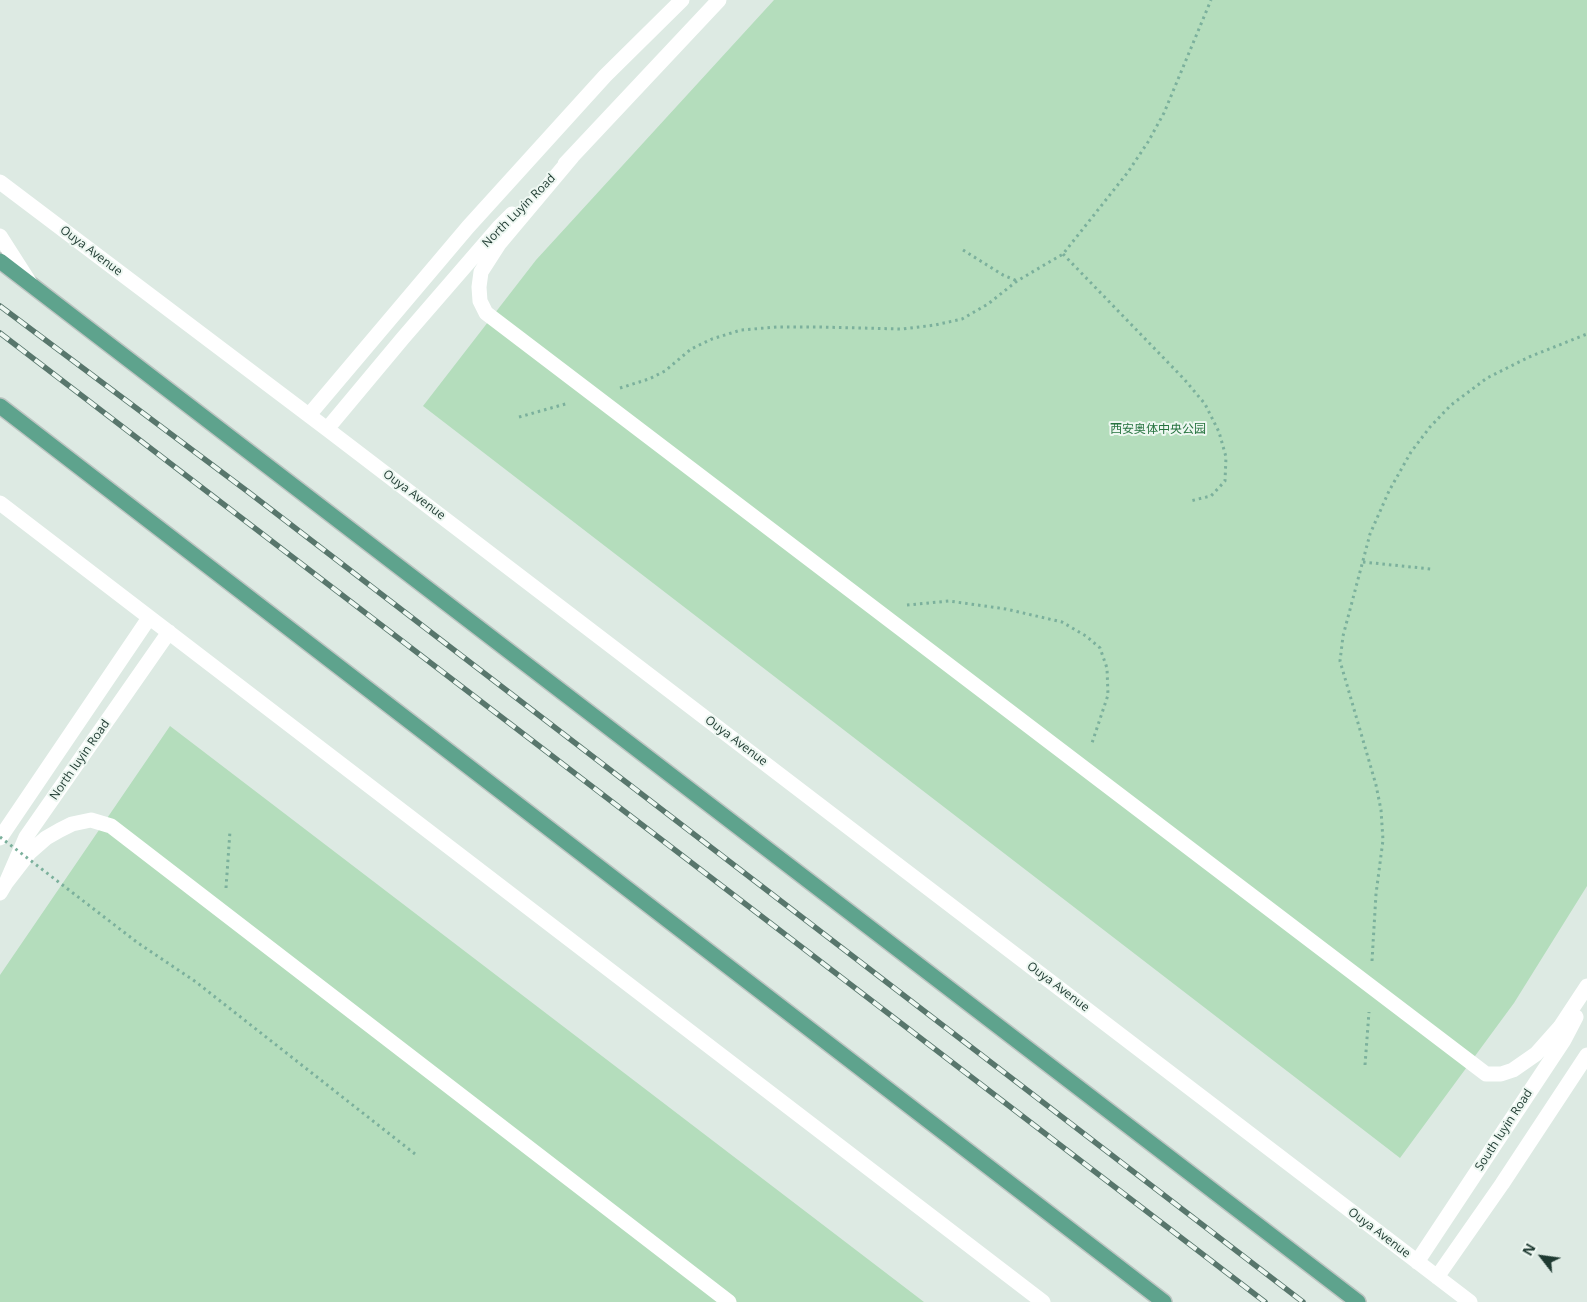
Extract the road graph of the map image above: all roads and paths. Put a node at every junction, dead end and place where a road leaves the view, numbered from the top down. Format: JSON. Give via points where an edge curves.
{"nodes":[{"id":1,"x":682,"y":0,"type":"edge"},
{"id":2,"x":718,"y":0,"type":"edge"},
{"id":3,"x":1212,"y":0,"type":"edge"},
{"id":4,"x":572,"y":157,"type":"junction"},
{"id":5,"x":0,"y":182,"type":"edge"},
{"id":6,"x":0,"y":236,"type":"edge"},
{"id":7,"x":963,"y":250,"type":"dead end"},
{"id":8,"x":1063,"y":254,"type":"junction"},
{"id":9,"x":0,"y":261,"type":"edge"},
{"id":10,"x":1017,"y":281,"type":"junction"},
{"id":11,"x":32,"y":286,"type":"junction"},
{"id":12,"x":1587,"y":334,"type":"edge"},
{"id":13,"x":595,"y":396,"type":"junction"},
{"id":14,"x":0,"y":406,"type":"edge"},
{"id":15,"x":309,"y":415,"type":"junction"},
{"id":16,"x":519,"y":417,"type":"dead end"},
{"id":17,"x":327,"y":429,"type":"junction"},
{"id":18,"x":1190,"y":501,"type":"dead end"},
{"id":19,"x":0,"y":503,"type":"edge"},
{"id":20,"x":1363,"y":562,"type":"junction"},
{"id":21,"x":1431,"y":569,"type":"dead end"},
{"id":22,"x":903,"y":605,"type":"dead end"},
{"id":23,"x":150,"y":618,"type":"junction"},
{"id":24,"x":168,"y":632,"type":"junction"},
{"id":25,"x":1081,"y":767,"type":"junction"},
{"id":26,"x":230,"y":831,"type":"dead end"},
{"id":27,"x":0,"y":838,"type":"edge"},
{"id":28,"x":3,"y":888,"type":"edge"},
{"id":29,"x":224,"y":913,"type":"junction"},
{"id":30,"x":1587,"y":986,"type":"edge"},
{"id":31,"x":1370,"y":988,"type":"junction"},
{"id":32,"x":1587,"y":996,"type":"edge"},
{"id":33,"x":1587,"y":1055,"type":"edge"},
{"id":34,"x":1365,"y":1065,"type":"dead end"},
{"id":35,"x":415,"y":1154,"type":"dead end"},
{"id":36,"x":1417,"y":1262,"type":"junction"},
{"id":37,"x":1437,"y":1277,"type":"junction"},
{"id":38,"x":729,"y":1302,"type":"edge"},
{"id":39,"x":1043,"y":1302,"type":"edge"},
{"id":40,"x":1164,"y":1302,"type":"edge"},
{"id":41,"x":1358,"y":1302,"type":"edge"},
{"id":42,"x":1470,"y":1302,"type":"edge"}],
"edges":[{"from":1,"to":15,"type":"street","name":"North Luyin Road","via":[[605,76],[468,227]]},
{"from":2,"to":4,"type":"street","name":"North Luyin Road"},
{"from":3,"to":8,"type":"path","via":[[1164,113],[1148,142]]},
{"from":4,"to":13,"type":"street","via":[[494,251],[481,272],[480,302],[486,313]]},
{"from":4,"to":17,"type":"street","name":"North Luyin Road","via":[[500,226]]},
{"from":5,"to":15,"type":"street","name":"Ouya Avenue"},
{"from":6,"to":11,"type":"street"},
{"from":7,"to":10,"type":"path"},
{"from":8,"to":10,"type":"path"},
{"from":8,"to":18,"type":"path","via":[[1205,404],[1219,432],[1226,457],[1225,481],[1211,496]]},
{"from":9,"to":11,"type":"main road"},
{"from":10,"to":13,"type":"path","via":[[962,319],[935,325],[902,329],[818,327],[741,330],[690,349],[665,371],[649,379]]},
{"from":11,"to":41,"type":"main road"},
{"from":12,"to":20,"type":"path","via":[[1487,378],[1451,405],[1430,427],[1398,476],[1370,534]]},
{"from":13,"to":16,"type":"path"},
{"from":13,"to":25,"type":"street"},
{"from":14,"to":40,"type":"main road"},
{"from":15,"to":17,"type":"street","name":"Ouya Avenue"},
{"from":17,"to":36,"type":"street","name":"Ouya Avenue"},
{"from":19,"to":23,"type":"street"},
{"from":20,"to":21,"type":"path"},
{"from":20,"to":31,"type":"path","via":[[1343,636],[1340,661],[1381,810],[1383,840]]},
{"from":22,"to":25,"type":"path","via":[[949,601],[1006,609],[1062,622],[1100,648],[1107,668],[1108,695]]},
{"from":23,"to":24,"type":"street"},
{"from":23,"to":27,"type":"street","name":"North luyin Road"},
{"from":24,"to":28,"type":"street","name":"North luyin Road","via":[[26,837]]},
{"from":24,"to":39,"type":"street"},
{"from":25,"to":31,"type":"street"},
{"from":26,"to":29,"type":"path"},
{"from":27,"to":35,"type":"path","bridge":true,"via":[[138,943],[196,982]]},
{"from":28,"to":29,"type":"street","via":[[30,852],[46,838],[72,824],[90,820],[111,826]]},
{"from":29,"to":38,"type":"street"},
{"from":30,"to":31,"type":"street","via":[[1560,1027],[1536,1054],[1501,1074],[1486,1074],[1473,1066]]},
{"from":31,"to":34,"type":"path"},
{"from":32,"to":36,"type":"street","name":"South luyin Road","via":[[1564,1040]]},
{"from":33,"to":37,"type":"street"},
{"from":36,"to":37,"type":"street","name":"Ouya Avenue"},
{"from":37,"to":42,"type":"street","name":"Ouya Avenue"}]}
